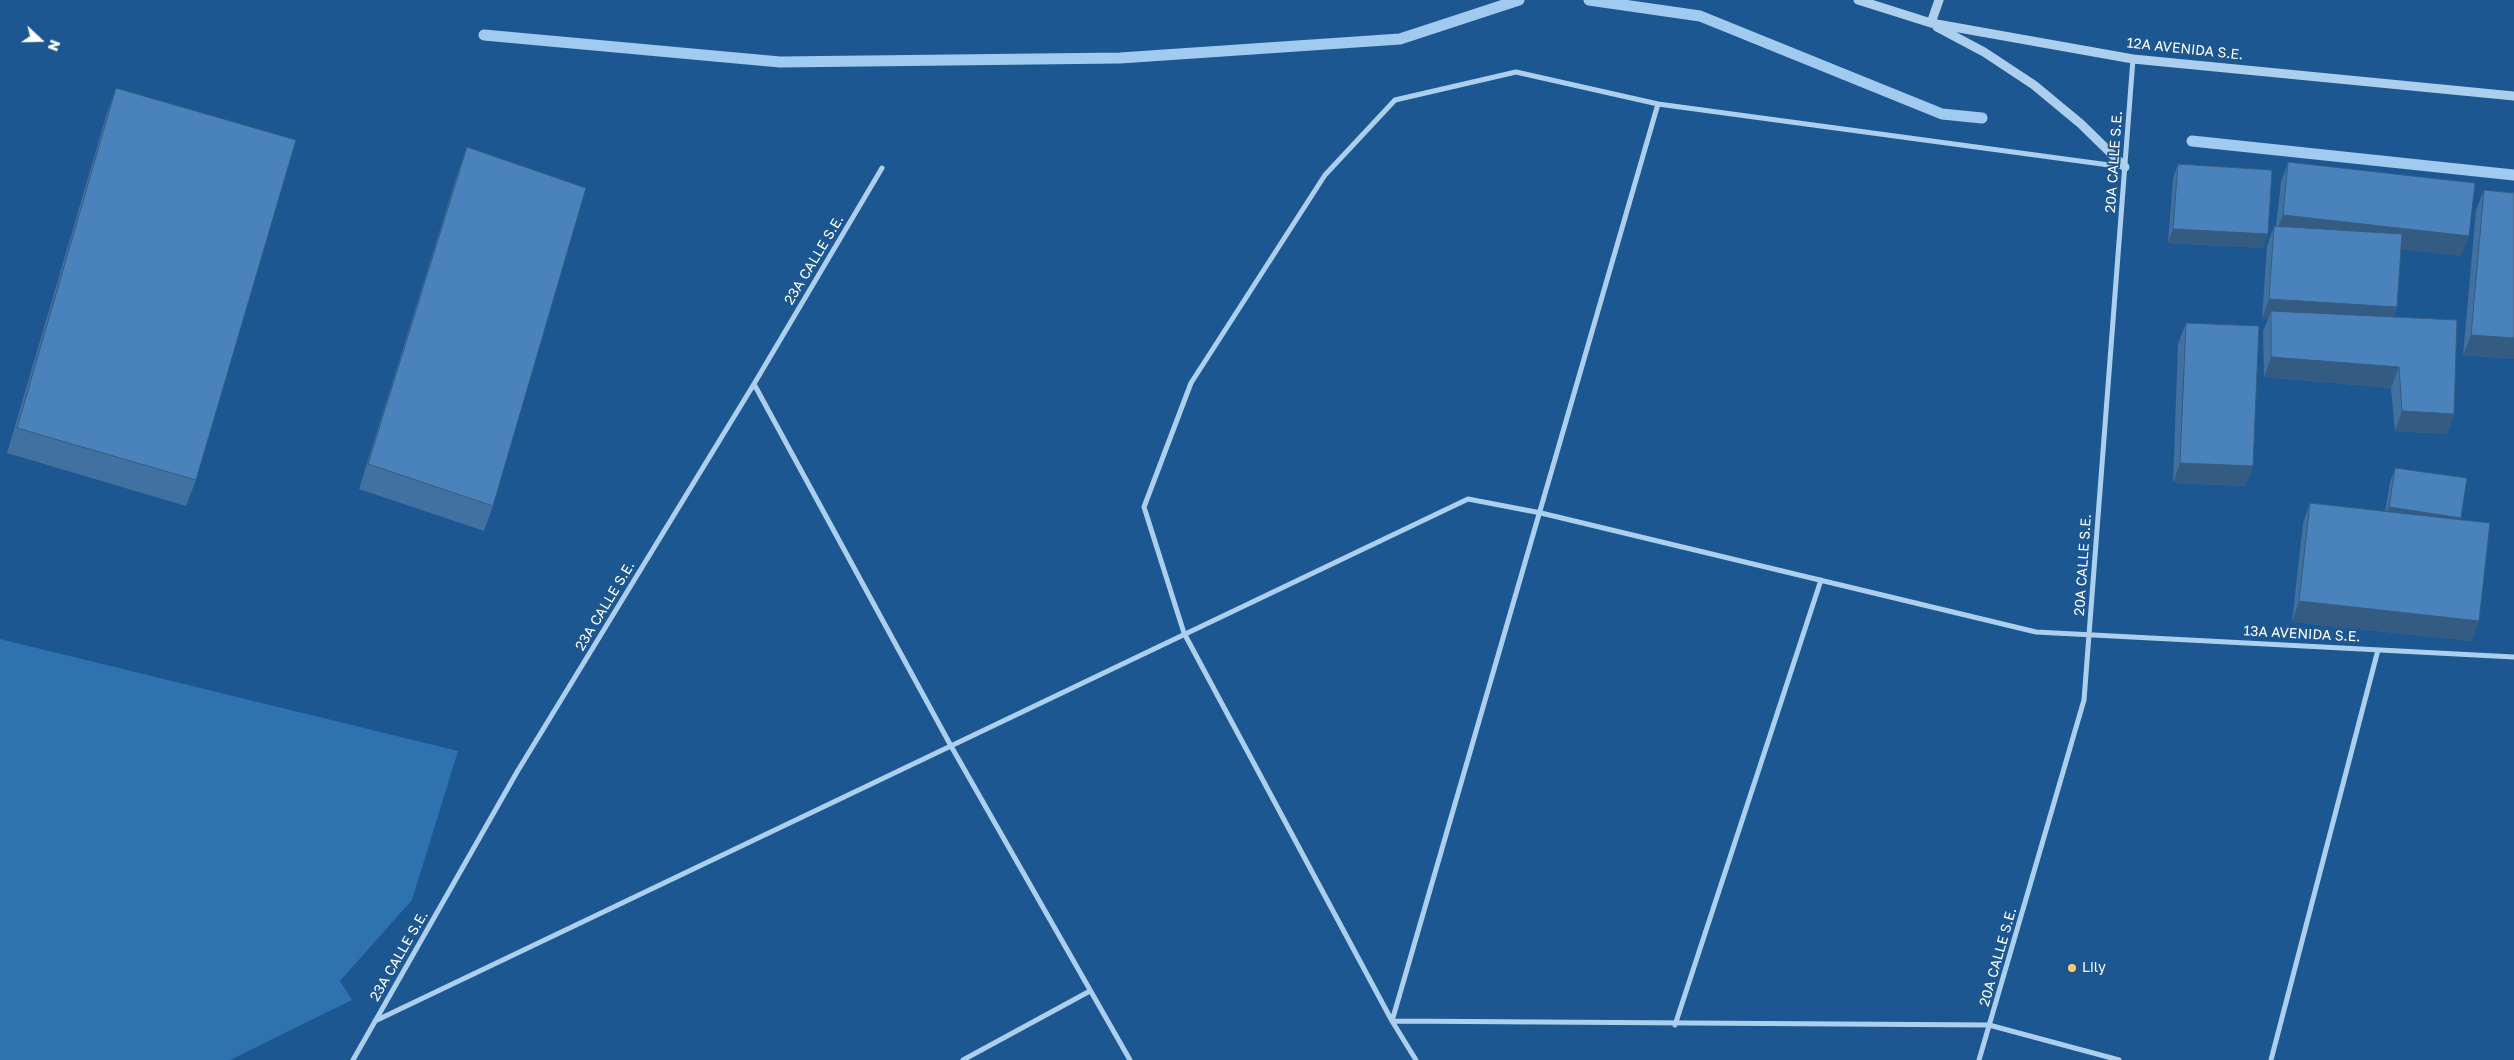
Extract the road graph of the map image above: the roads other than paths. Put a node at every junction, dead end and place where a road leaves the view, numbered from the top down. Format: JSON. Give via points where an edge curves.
{"nodes":[{"id":1,"x":1858,"y":0,"type":"edge"},
{"id":2,"x":1939,"y":0,"type":"edge"},
{"id":3,"x":1931,"y":23,"type":"junction"},
{"id":4,"x":2133,"y":59,"type":"junction"},
{"id":5,"x":2514,"y":96,"type":"edge"},
{"id":6,"x":1658,"y":104,"type":"junction"},
{"id":7,"x":2125,"y":167,"type":"junction"},
{"id":8,"x":882,"y":168,"type":"dead end"},
{"id":9,"x":754,"y":384,"type":"junction"},
{"id":10,"x":1541,"y":513,"type":"junction"},
{"id":11,"x":1821,"y":580,"type":"junction"},
{"id":12,"x":1184,"y":633,"type":"junction"},
{"id":13,"x":2089,"y":634,"type":"junction"},
{"id":14,"x":2378,"y":650,"type":"junction"},
{"id":15,"x":2514,"y":657,"type":"edge"},
{"id":16,"x":951,"y":746,"type":"junction"},
{"id":17,"x":1090,"y":991,"type":"junction"},
{"id":18,"x":375,"y":1021,"type":"junction"},
{"id":19,"x":1392,"y":1021,"type":"junction"},
{"id":20,"x":1675,"y":1025,"type":"junction"},
{"id":21,"x":1990,"y":1025,"type":"junction"},
{"id":22,"x":353,"y":1060,"type":"edge"},
{"id":23,"x":963,"y":1060,"type":"edge"},
{"id":24,"x":1130,"y":1060,"type":"edge"},
{"id":25,"x":1416,"y":1060,"type":"edge"},
{"id":26,"x":1979,"y":1060,"type":"edge"},
{"id":27,"x":2119,"y":1060,"type":"edge"},
{"id":28,"x":2270,"y":1060,"type":"edge"}],
"edges":[{"from":1,"to":3,"type":"street","name":"12A AVENIDA S.E."},
{"from":2,"to":3,"type":"street"},
{"from":3,"to":4,"type":"street","name":"12A AVENIDA S.E."},
{"from":3,"to":7,"type":"street","via":[[2034,85]]},
{"from":4,"to":5,"type":"street","name":"12A AVENIDA S.E."},
{"from":4,"to":7,"type":"street","name":"20A CALLE S.E."},
{"from":6,"to":7,"type":"street"},
{"from":6,"to":10,"type":"street"},
{"from":6,"to":12,"type":"street","via":[[1516,72],[1394,100],[1325,175],[1191,383],[1144,507]]},
{"from":7,"to":13,"type":"street","name":"20A CALLE S.E."},
{"from":8,"to":9,"type":"street","name":"23A CALLE S.E."},
{"from":9,"to":16,"type":"street"},
{"from":9,"to":18,"type":"street","name":"23A CALLE S.E.","via":[[517,772]]},
{"from":10,"to":11,"type":"street","name":"13A AVENIDA S.E."},
{"from":10,"to":12,"type":"street","name":"13A AVENIDA S.E.","via":[[1468,499]]},
{"from":10,"to":19,"type":"street"},
{"from":11,"to":13,"type":"street","name":"13A AVENIDA S.E.","via":[[2036,632]]},
{"from":11,"to":20,"type":"street"},
{"from":12,"to":16,"type":"street","name":"13A AVENIDA S.E."},
{"from":12,"to":19,"type":"street"},
{"from":13,"to":14,"type":"street","name":"13A AVENIDA S.E."},
{"from":13,"to":21,"type":"street","name":"20A CALLE S.E.","via":[[2084,700]]},
{"from":14,"to":15,"type":"street","name":"13A AVENIDA S.E."},
{"from":14,"to":28,"type":"street"},
{"from":16,"to":17,"type":"street"},
{"from":16,"to":18,"type":"street","name":"13A AVENIDA S.E."},
{"from":17,"to":23,"type":"street"},
{"from":17,"to":24,"type":"street"},
{"from":18,"to":22,"type":"street","name":"23A CALLE S.E."},
{"from":19,"to":20,"type":"street"},
{"from":19,"to":25,"type":"street"},
{"from":20,"to":21,"type":"street"},
{"from":21,"to":26,"type":"street","name":"20A CALLE S.E."},
{"from":21,"to":27,"type":"street"}]}
